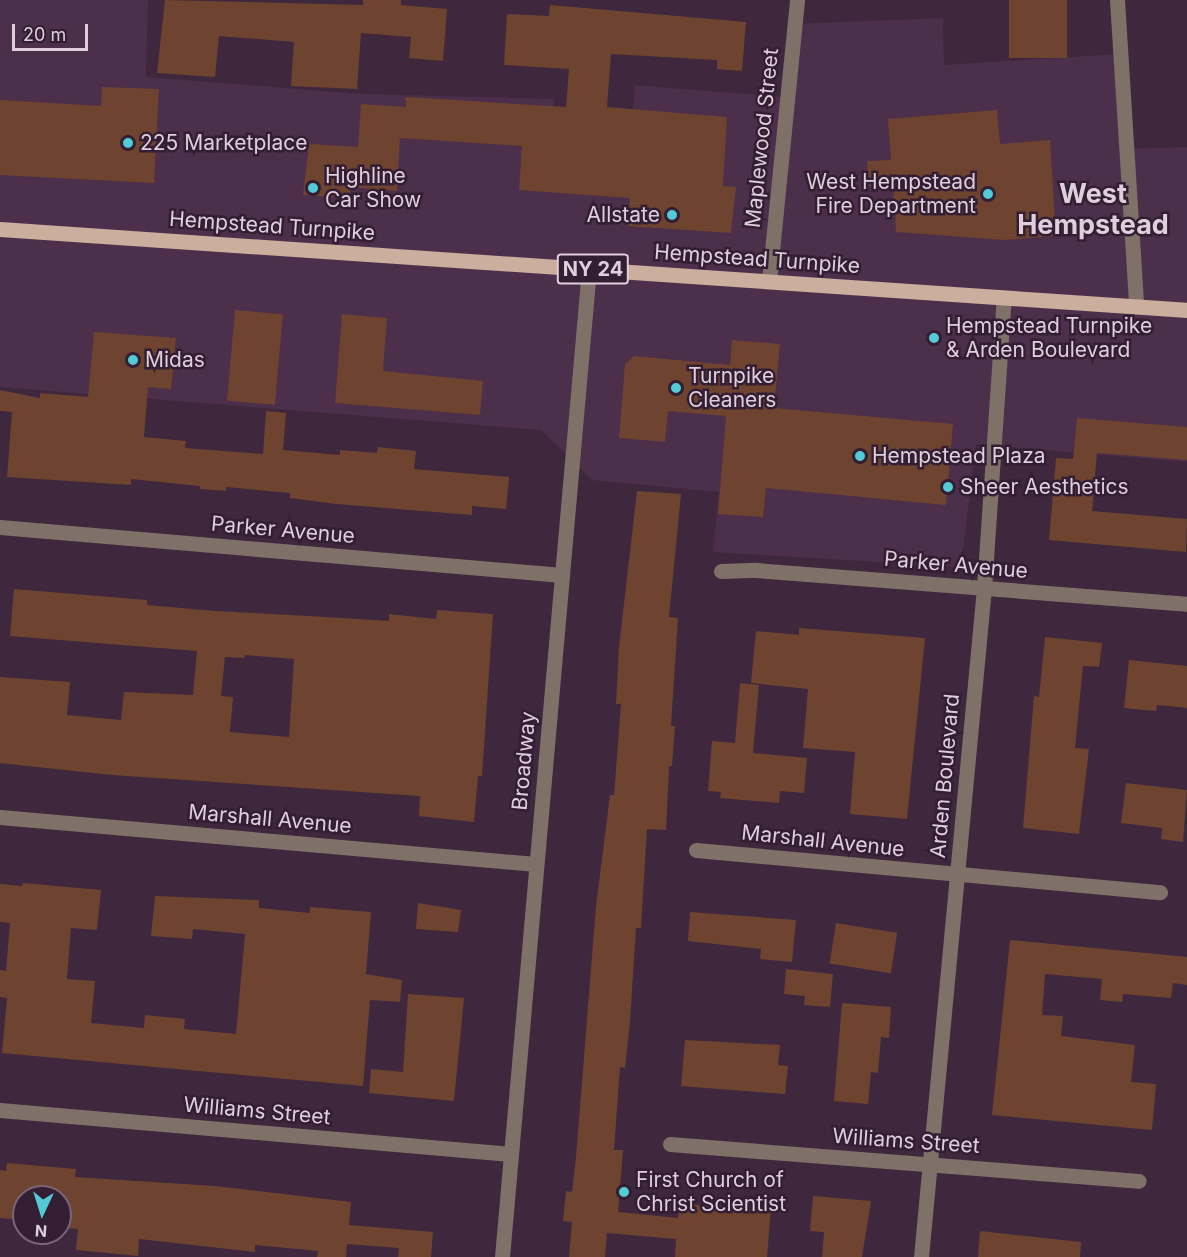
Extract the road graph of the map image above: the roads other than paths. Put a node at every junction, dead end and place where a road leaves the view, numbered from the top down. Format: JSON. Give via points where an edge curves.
{"nodes":[{"id":1,"x":797,"y":0,"type":"edge"},
{"id":2,"x":1117,"y":0,"type":"edge"},
{"id":3,"x":0,"y":229,"type":"edge"},
{"id":4,"x":589,"y":269,"type":"junction"},
{"id":5,"x":769,"y":281,"type":"junction"},
{"id":6,"x":1004,"y":298,"type":"junction"},
{"id":7,"x":1136,"y":306,"type":"junction"},
{"id":8,"x":1187,"y":310,"type":"edge"},
{"id":9,"x":0,"y":527,"type":"edge"},
{"id":10,"x":721,"y":572,"type":"dead end"},
{"id":11,"x":562,"y":575,"type":"junction"},
{"id":12,"x":984,"y":588,"type":"junction"},
{"id":13,"x":1187,"y":604,"type":"edge"},
{"id":14,"x":0,"y":817,"type":"edge"},
{"id":15,"x":696,"y":850,"type":"dead end"},
{"id":16,"x":536,"y":864,"type":"junction"},
{"id":17,"x":956,"y":875,"type":"junction"},
{"id":18,"x":1160,"y":892,"type":"dead end"},
{"id":19,"x":0,"y":1110,"type":"edge"},
{"id":20,"x":670,"y":1144,"type":"dead end"},
{"id":21,"x":511,"y":1154,"type":"junction"},
{"id":22,"x":930,"y":1164,"type":"junction"},
{"id":23,"x":1139,"y":1182,"type":"dead end"},
{"id":24,"x":502,"y":1257,"type":"edge"},
{"id":25,"x":921,"y":1257,"type":"edge"}],
"edges":[{"from":1,"to":5,"type":"street","name":"Maplewood Street"},
{"from":2,"to":7,"type":"street"},
{"from":3,"to":4,"type":"main road","name":"Hempstead Turnpike","number":"NY 24"},
{"from":4,"to":5,"type":"main road","name":"Hempstead Turnpike","number":"NY 24"},
{"from":4,"to":11,"type":"street","name":"Broadway"},
{"from":5,"to":6,"type":"main road","name":"Hempstead Turnpike","number":"NY 24"},
{"from":6,"to":7,"type":"main road","name":"Hempstead Turnpike","number":"NY 24"},
{"from":6,"to":12,"type":"street","name":"Arden Boulevard"},
{"from":7,"to":8,"type":"main road","name":"Hempstead Turnpike","number":"NY 24"},
{"from":9,"to":11,"type":"street","name":"Parker Avenue"},
{"from":10,"to":12,"type":"street","name":"Parker Avenue","via":[[756,570]]},
{"from":11,"to":16,"type":"street","name":"Broadway"},
{"from":12,"to":13,"type":"street","name":"Parker Avenue"},
{"from":12,"to":17,"type":"street","name":"Arden Boulevard"},
{"from":14,"to":16,"type":"street","name":"Marshall Avenue"},
{"from":15,"to":17,"type":"street","name":"Marshall Avenue"},
{"from":16,"to":21,"type":"street","name":"Broadway"},
{"from":17,"to":18,"type":"street","name":"Marshall Avenue"},
{"from":17,"to":22,"type":"street","name":"Arden Boulevard"},
{"from":19,"to":21,"type":"street","name":"Williams Street"},
{"from":20,"to":22,"type":"street","name":"Williams Street"},
{"from":21,"to":24,"type":"street","name":"Broadway"},
{"from":22,"to":23,"type":"street","name":"Williams Street"},
{"from":22,"to":25,"type":"street","name":"Arden Boulevard"}]}
